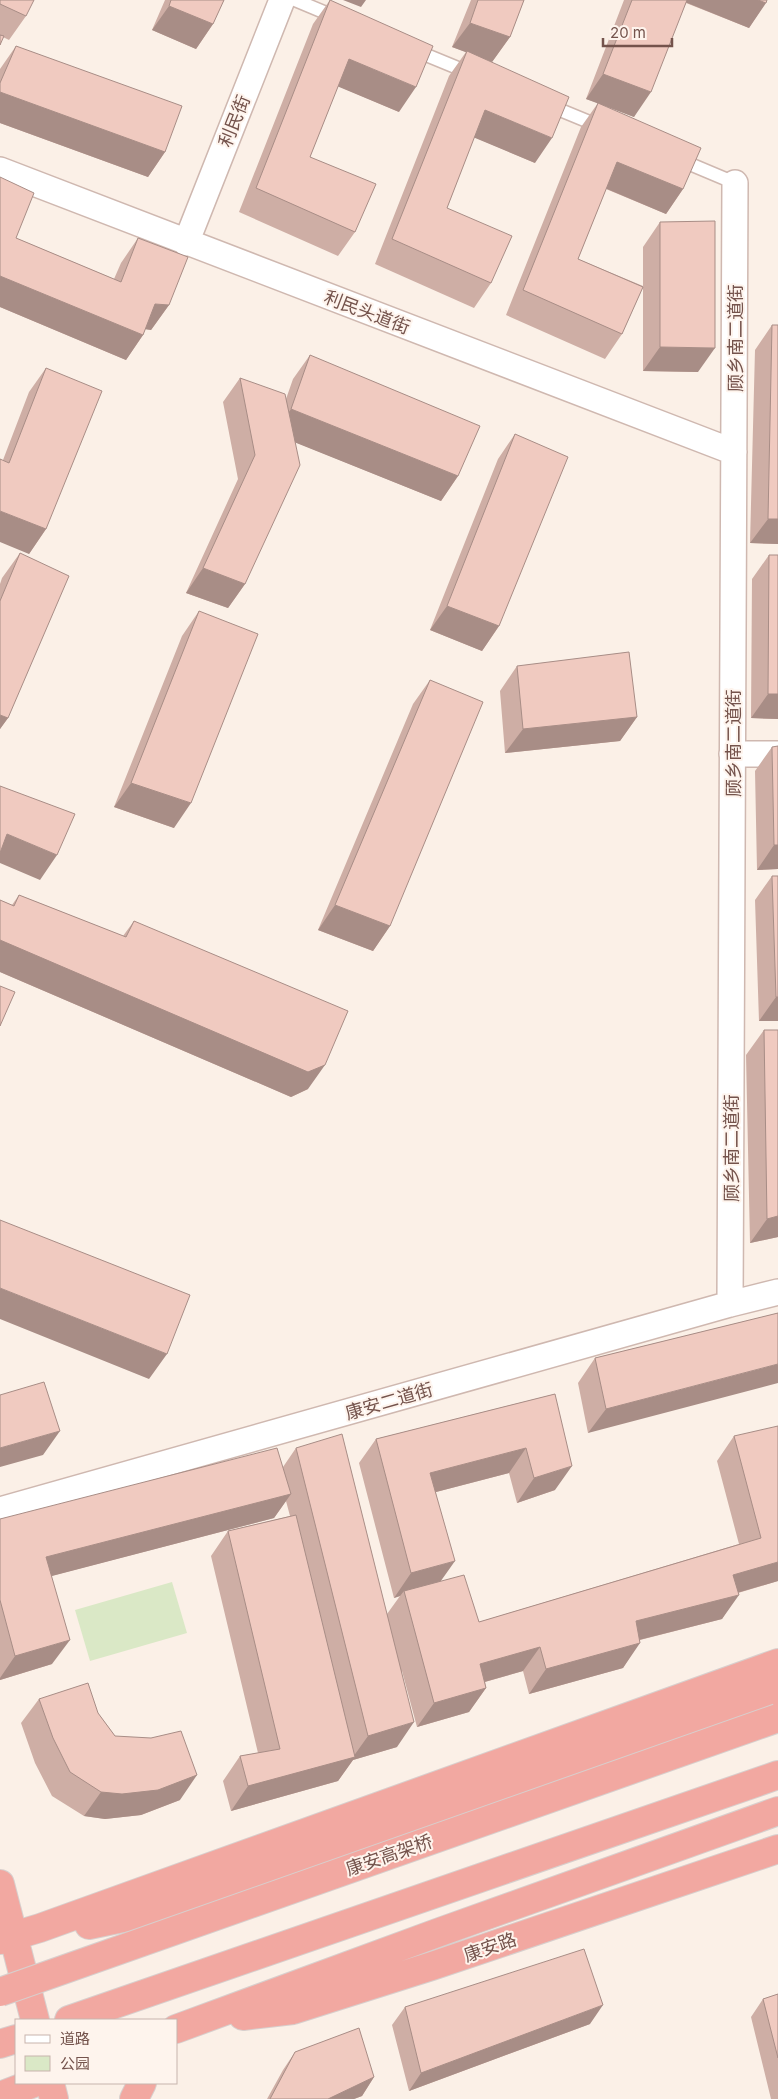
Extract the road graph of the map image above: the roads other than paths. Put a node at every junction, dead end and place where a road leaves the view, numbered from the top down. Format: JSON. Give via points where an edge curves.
{"nodes":[{"id":1,"x":282,"y":0,"type":"edge"},
{"id":2,"x":295,"y":0,"type":"edge"},
{"id":3,"x":350,"y":23,"type":"edge"},
{"id":4,"x":405,"y":46,"type":"edge"},
{"id":5,"x":478,"y":76,"type":"edge"},
{"id":6,"x":533,"y":99,"type":"edge"},
{"id":7,"x":607,"y":129,"type":"edge"},
{"id":8,"x":662,"y":152,"type":"edge"},
{"id":9,"x":0,"y":170,"type":"edge"},
{"id":10,"x":735,"y":183,"type":"joint"},
{"id":11,"x":186,"y":243,"type":"junction"},
{"id":12,"x":734,"y":452,"type":"junction"},
{"id":13,"x":732,"y":754,"type":"junction"},
{"id":14,"x":778,"y":754,"type":"edge"},
{"id":15,"x":778,"y":1292,"type":"edge"},
{"id":16,"x":730,"y":1304,"type":"junction"},
{"id":17,"x":0,"y":1510,"type":"edge"},
{"id":18,"x":778,"y":1662,"type":"edge"},
{"id":19,"x":778,"y":1690,"type":"edge"},
{"id":20,"x":778,"y":1718,"type":"edge"},
{"id":21,"x":778,"y":1775,"type":"edge"},
{"id":22,"x":778,"y":1811,"type":"edge"},
{"id":23,"x":778,"y":1850,"type":"edge"},
{"id":24,"x":0,"y":1884,"type":"edge"},
{"id":25,"x":40,"y":1928,"type":"junction"},
{"id":26,"x":0,"y":1940,"type":"edge"},
{"id":27,"x":0,"y":1992,"type":"edge"},
{"id":28,"x":35,"y":2019,"type":"edge"},
{"id":29,"x":72,"y":2019,"type":"edge"},
{"id":30,"x":182,"y":2028,"type":"edge"},
{"id":31,"x":15,"y":2039,"type":"edge"},
{"id":32,"x":0,"y":2044,"type":"edge"},
{"id":33,"x":31,"y":2084,"type":"edge"},
{"id":34,"x":50,"y":2084,"type":"edge"},
{"id":35,"x":142,"y":2084,"type":"edge"},
{"id":36,"x":0,"y":2096,"type":"edge"},
{"id":37,"x":54,"y":2099,"type":"edge"},
{"id":38,"x":134,"y":2099,"type":"edge"}],
"edges":[{"from":1,"to":11,"type":"street","name":"利民街"},
{"from":2,"to":3,"type":"lane"},
{"from":4,"to":5,"type":"lane"},
{"from":6,"to":7,"type":"lane"},
{"from":8,"to":10,"type":"lane"},
{"from":9,"to":11,"type":"street","name":"利民头道街"},
{"from":10,"to":12,"type":"street","name":"顾乡南二道街"},
{"from":11,"to":12,"type":"street","name":"利民头道街"},
{"from":12,"to":13,"type":"street","name":"顾乡南二道街"},
{"from":13,"to":14,"type":"street"},
{"from":13,"to":16,"type":"street","name":"顾乡南二道街"},
{"from":15,"to":16,"type":"street","name":"康安二道街"},
{"from":16,"to":17,"type":"street","name":"康安二道街"},
{"from":18,"to":25,"type":"highway"},
{"from":19,"to":25,"type":"highway","via":[[148,1913],[103,1923]]},
{"from":20,"to":27,"type":"highway","name":"康安高架桥","bridge":true},
{"from":21,"to":29,"type":"highway"},
{"from":22,"to":30,"type":"highway","name":"康安路"},
{"from":23,"to":30,"type":"highway","name":"康安路","via":[[293,2010]]},
{"from":24,"to":28,"type":"highway"},
{"from":25,"to":26,"type":"highway"},
{"from":31,"to":32,"type":"highway"},
{"from":33,"to":36,"type":"highway"},
{"from":34,"to":37,"type":"highway"},
{"from":35,"to":38,"type":"highway"}]}
